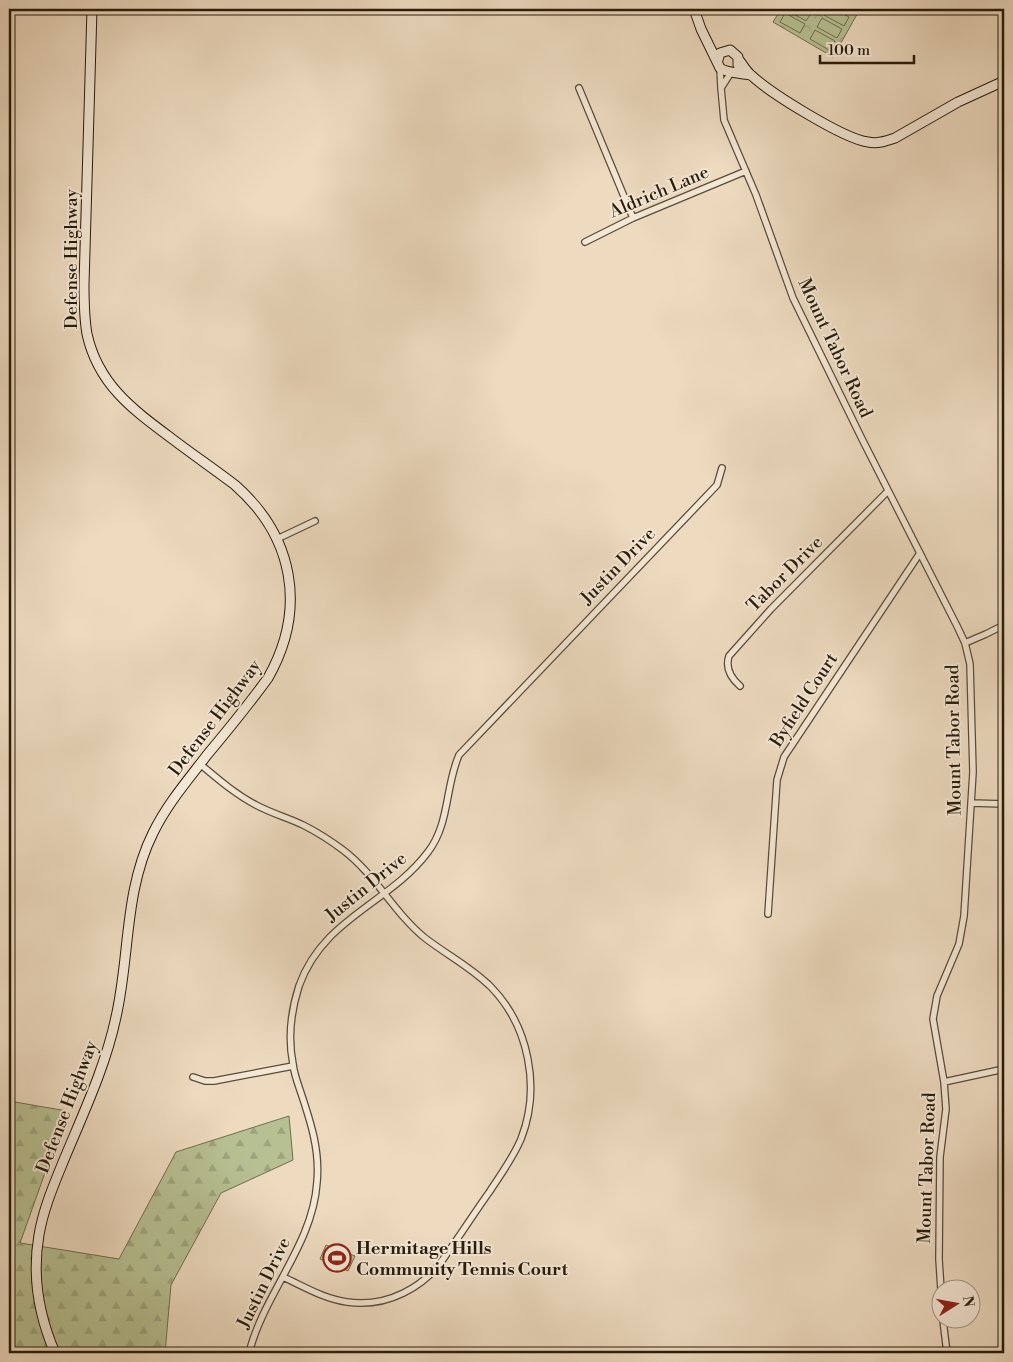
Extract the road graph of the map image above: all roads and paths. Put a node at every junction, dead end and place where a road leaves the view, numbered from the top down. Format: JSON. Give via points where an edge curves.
{"nodes":[{"id":1,"x":92,"y":9,"type":"edge"},
{"id":2,"x":694,"y":9,"type":"edge"},
{"id":3,"x":706,"y":39,"type":"junction"},
{"id":4,"x":727,"y":50,"type":"junction"},
{"id":5,"x":739,"y":60,"type":"junction"},
{"id":6,"x":719,"y":64,"type":"junction"},
{"id":7,"x":732,"y":71,"type":"junction"},
{"id":8,"x":750,"y":75,"type":"junction"},
{"id":9,"x":1004,"y":81,"type":"edge"},
{"id":10,"x":579,"y":88,"type":"dead end"},
{"id":11,"x":721,"y":88,"type":"junction"},
{"id":12,"x":746,"y":171,"type":"junction"},
{"id":13,"x":633,"y":218,"type":"junction"},
{"id":14,"x":585,"y":242,"type":"dead end"},
{"id":15,"x":722,"y":468,"type":"dead end"},
{"id":16,"x":888,"y":491,"type":"junction"},
{"id":17,"x":315,"y":522,"type":"dead end"},
{"id":18,"x":277,"y":539,"type":"junction"},
{"id":19,"x":920,"y":553,"type":"junction"},
{"id":20,"x":1004,"y":625,"type":"edge"},
{"id":21,"x":965,"y":642,"type":"junction"},
{"id":22,"x":740,"y":686,"type":"dead end"},
{"id":23,"x":200,"y":764,"type":"junction"},
{"id":24,"x":972,"y":803,"type":"junction"},
{"id":25,"x":1004,"y":804,"type":"edge"},
{"id":26,"x":384,"y":893,"type":"junction"},
{"id":27,"x":768,"y":914,"type":"dead end"},
{"id":28,"x":293,"y":1066,"type":"junction"},
{"id":29,"x":1004,"y":1069,"type":"edge"},
{"id":30,"x":193,"y":1077,"type":"dead end"},
{"id":31,"x":944,"y":1082,"type":"junction"},
{"id":32,"x":283,"y":1277,"type":"junction"},
{"id":33,"x":940,"y":1280,"type":"edge"},
{"id":34,"x":944,"y":1330,"type":"edge"},
{"id":35,"x":54,"y":1353,"type":"edge"},
{"id":36,"x":249,"y":1353,"type":"edge"},
{"id":37,"x":947,"y":1353,"type":"edge"}],
"edges":[{"from":1,"to":18,"type":"main road","name":"Defense Highway","via":[[84,284],[85,322],[91,347],[105,379],[122,400],[247,496]]},
{"from":2,"to":3,"type":"main road"},
{"from":3,"to":4,"type":"main road"},
{"from":3,"to":6,"type":"main road"},
{"from":4,"to":5,"type":"main road","via":[[734,51]]},
{"from":4,"to":6,"type":"main road","via":[[720,53]]},
{"from":5,"to":7,"type":"main road"},
{"from":5,"to":8,"type":"main road"},
{"from":6,"to":7,"type":"main road","via":[[725,71]]},
{"from":6,"to":11,"type":"street","name":"Mount Tabor Road"},
{"from":7,"to":8,"type":"main road"},
{"from":7,"to":11,"type":"street"},
{"from":8,"to":9,"type":"main road","via":[[836,130],[876,143],[900,136],[958,102]]},
{"from":10,"to":13,"type":"street"},
{"from":11,"to":12,"type":"street","name":"Mount Tabor Road","via":[[724,120]]},
{"from":12,"to":13,"type":"street","name":"Aldrich Lane"},
{"from":12,"to":16,"type":"street","name":"Mount Tabor Road","via":[[804,323]]},
{"from":13,"to":14,"type":"street","name":"Aldrich Lane"},
{"from":15,"to":26,"type":"street","name":"Justin Drive","via":[[717,485],[459,755],[437,839],[418,865]]},
{"from":16,"to":19,"type":"street","name":"Mount Tabor Road"},
{"from":16,"to":22,"type":"street","name":"Tabor Drive","via":[[729,656],[732,678]]},
{"from":17,"to":18,"type":"street"},
{"from":18,"to":23,"type":"main road","name":"Defense Highway","via":[[290,591],[290,619],[283,648],[268,678]]},
{"from":19,"to":21,"type":"street","name":"Mount Tabor Road"},
{"from":19,"to":27,"type":"street","name":"Byfield Court","via":[[784,757],[777,780]]},
{"from":20,"to":21,"type":"street"},
{"from":21,"to":24,"type":"street","name":"Mount Tabor Road","via":[[971,680]]},
{"from":23,"to":26,"type":"street","via":[[241,797],[303,825],[354,858]]},
{"from":23,"to":35,"type":"main road","name":"Defense Highway","via":[[163,815],[141,863],[131,906],[116,1019],[100,1070],[44,1214],[37,1248],[37,1283],[43,1321]]},
{"from":24,"to":25,"type":"street"},
{"from":24,"to":31,"type":"street","name":"Mount Tabor Road","via":[[962,930],[934,1010],[934,1030]]},
{"from":26,"to":28,"type":"street","name":"Justin Drive","via":[[335,931],[312,960],[294,1003],[290,1038]]},
{"from":26,"to":32,"type":"street","via":[[420,934],[492,988],[510,1013],[522,1037],[529,1067],[530,1096],[524,1129],[508,1162],[444,1258],[414,1288],[385,1300],[347,1302]]},
{"from":28,"to":30,"type":"street","via":[[214,1082]]},
{"from":28,"to":32,"type":"street","name":"Justin Drive","via":[[315,1139],[318,1181],[308,1225]]},
{"from":29,"to":31,"type":"street"},
{"from":31,"to":33,"type":"street","name":"Mount Tabor Road","via":[[946,1108],[940,1158]]},
{"from":32,"to":36,"type":"street","name":"Justin Drive","via":[[255,1333]]},
{"from":34,"to":37,"type":"street"}]}
